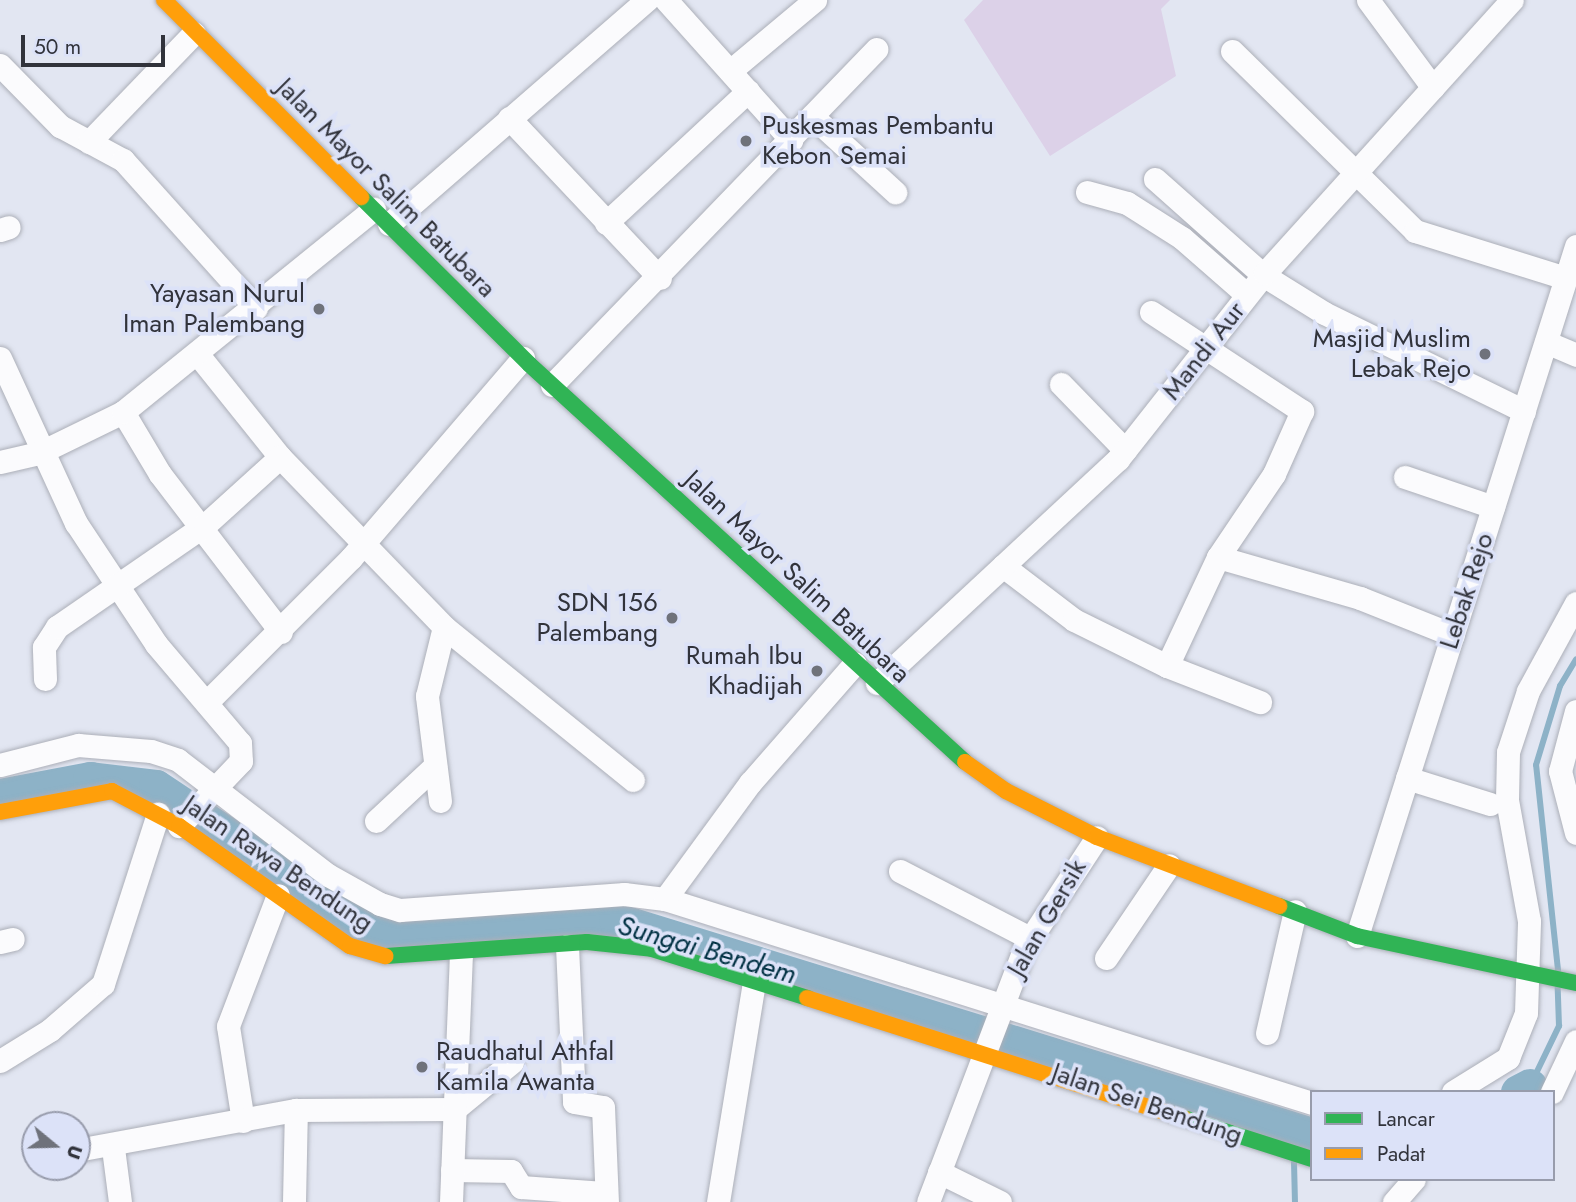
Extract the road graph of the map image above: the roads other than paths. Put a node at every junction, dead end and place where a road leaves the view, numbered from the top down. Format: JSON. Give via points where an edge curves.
{"nodes":[{"id":1,"x":164,"y":0,"type":"edge"},
{"id":2,"x":647,"y":0,"type":"edge"},
{"id":3,"x":666,"y":0,"type":"edge"},
{"id":4,"x":815,"y":0,"type":"edge"},
{"id":5,"x":1368,"y":0,"type":"edge"},
{"id":6,"x":1512,"y":0,"type":"edge"},
{"id":7,"x":194,"y":33,"type":"junction"},
{"id":8,"x":876,"y":49,"type":"dead end"},
{"id":9,"x":1232,"y":51,"type":"dead end"},
{"id":10,"x":0,"y":65,"type":"edge"},
{"id":11,"x":730,"y":71,"type":"junction"},
{"id":12,"x":1433,"y":88,"type":"junction"},
{"id":13,"x":748,"y":91,"type":"junction"},
{"id":14,"x":811,"y":116,"type":"junction"},
{"id":15,"x":509,"y":118,"type":"junction"},
{"id":16,"x":791,"y":139,"type":"junction"},
{"id":17,"x":89,"y":142,"type":"junction"},
{"id":18,"x":1357,"y":172,"type":"junction"},
{"id":19,"x":1155,"y":179,"type":"dead end"},
{"id":20,"x":895,"y":192,"type":"dead end"},
{"id":21,"x":1087,"y":192,"type":"dead end"},
{"id":22,"x":381,"y":217,"type":"junction"},
{"id":23,"x":606,"y":223,"type":"junction"},
{"id":24,"x":1576,"y":246,"type":"edge"},
{"id":25,"x":1264,"y":275,"type":"junction"},
{"id":26,"x":660,"y":278,"type":"junction"},
{"id":27,"x":1566,"y":278,"type":"junction"},
{"id":28,"x":1247,"y":295,"type":"junction"},
{"id":29,"x":256,"y":307,"type":"junction"},
{"id":30,"x":1151,"y":312,"type":"dead end"},
{"id":31,"x":1546,"y":342,"type":"junction"},
{"id":32,"x":1205,"y":349,"type":"junction"},
{"id":33,"x":1576,"y":355,"type":"edge"},
{"id":34,"x":199,"y":356,"type":"junction"},
{"id":35,"x":0,"y":358,"type":"edge"},
{"id":36,"x":523,"y":358,"type":"junction"},
{"id":37,"x":1061,"y":384,"type":"dead end"},
{"id":38,"x":552,"y":385,"type":"junction"},
{"id":39,"x":1524,"y":411,"type":"junction"},
{"id":40,"x":123,"y":412,"type":"junction"},
{"id":41,"x":1125,"y":450,"type":"junction"},
{"id":42,"x":39,"y":453,"type":"junction"},
{"id":43,"x":280,"y":457,"type":"junction"},
{"id":44,"x":0,"y":462,"type":"edge"},
{"id":45,"x":1405,"y":477,"type":"dead end"},
{"id":46,"x":1493,"y":507,"type":"junction"},
{"id":47,"x":202,"y":527,"type":"junction"},
{"id":48,"x":364,"y":541,"type":"junction"},
{"id":49,"x":1218,"y":557,"type":"junction"},
{"id":50,"x":1003,"y":566,"type":"junction"},
{"id":51,"x":122,"y":584,"type":"junction"},
{"id":52,"x":1576,"y":603,"type":"edge"},
{"id":53,"x":444,"y":626,"type":"junction"},
{"id":54,"x":281,"y":632,"type":"junction"},
{"id":55,"x":1453,"y":635,"type":"junction"},
{"id":56,"x":855,"y":663,"type":"junction"},
{"id":57,"x":1167,"y":666,"type":"junction"},
{"id":58,"x":45,"y":679,"type":"dead end"},
{"id":59,"x":877,"y":683,"type":"junction"},
{"id":60,"x":209,"y":699,"type":"junction"},
{"id":61,"x":1260,"y":702,"type":"dead end"},
{"id":62,"x":1576,"y":712,"type":"edge"},
{"id":63,"x":0,"y":765,"type":"edge"},
{"id":64,"x":435,"y":766,"type":"junction"},
{"id":65,"x":1407,"y":778,"type":"junction"},
{"id":66,"x":633,"y":780,"type":"dead end"},
{"id":67,"x":210,"y":790,"type":"junction"},
{"id":68,"x":440,"y":801,"type":"dead end"},
{"id":69,"x":1490,"y":804,"type":"dead end"},
{"id":70,"x":0,"y":812,"type":"edge"},
{"id":71,"x":158,"y":814,"type":"junction"},
{"id":72,"x":376,"y":821,"type":"dead end"},
{"id":73,"x":182,"y":823,"type":"junction"},
{"id":74,"x":1576,"y":833,"type":"edge"},
{"id":75,"x":1097,"y":837,"type":"junction"},
{"id":76,"x":1169,"y":865,"type":"junction"},
{"id":77,"x":900,"y":872,"type":"dead end"},
{"id":78,"x":278,"y":895,"type":"junction"},
{"id":79,"x":665,"y":899,"type":"junction"},
{"id":80,"x":1295,"y":911,"type":"junction"},
{"id":81,"x":1357,"y":936,"type":"junction"},
{"id":82,"x":1030,"y":937,"type":"junction"},
{"id":83,"x":567,"y":946,"type":"junction"},
{"id":84,"x":461,"y":955,"type":"junction"},
{"id":85,"x":1106,"y":958,"type":"dead end"},
{"id":86,"x":1535,"y":977,"type":"junction"},
{"id":87,"x":754,"y":982,"type":"junction"},
{"id":88,"x":1576,"y":984,"type":"edge"},
{"id":89,"x":1000,"y":1004,"type":"junction"},
{"id":90,"x":1267,"y":1032,"type":"dead end"},
{"id":91,"x":1576,"y":1041,"type":"edge"},
{"id":92,"x":983,"y":1047,"type":"junction"},
{"id":93,"x":0,"y":1060,"type":"edge"},
{"id":94,"x":512,"y":1062,"type":"dead end"},
{"id":95,"x":1455,"y":1090,"type":"edge"},
{"id":96,"x":1553,"y":1090,"type":"edge"},
{"id":97,"x":1310,"y":1102,"type":"edge"},
{"id":98,"x":455,"y":1109,"type":"junction"},
{"id":99,"x":296,"y":1110,"type":"junction"},
{"id":100,"x":243,"y":1121,"type":"junction"},
{"id":101,"x":113,"y":1148,"type":"junction"},
{"id":102,"x":91,"y":1149,"type":"edge"},
{"id":103,"x":1310,"y":1158,"type":"edge"},
{"id":104,"x":452,"y":1170,"type":"junction"},
{"id":105,"x":939,"y":1172,"type":"junction"},
{"id":106,"x":1412,"y":1181,"type":"edge"},
{"id":107,"x":606,"y":1198,"type":"edge"},
{"id":108,"x":120,"y":1202,"type":"edge"},
{"id":109,"x":294,"y":1202,"type":"edge"},
{"id":110,"x":451,"y":1202,"type":"edge"},
{"id":111,"x":718,"y":1202,"type":"edge"},
{"id":112,"x":928,"y":1202,"type":"edge"},
{"id":113,"x":1000,"y":1202,"type":"edge"},
{"id":114,"x":1394,"y":1202,"type":"edge"}],
"edges":[{"from":1,"to":7,"type":"street","name":"Jalan Mayor Salim Batubara"},
{"from":2,"to":15,"type":"street"},
{"from":3,"to":11,"type":"street"},
{"from":4,"to":11,"type":"street"},
{"from":5,"to":12,"type":"street"},
{"from":6,"to":12,"type":"street","name":"Mandi Aur"},
{"from":7,"to":17,"type":"street"},
{"from":7,"to":22,"type":"street","name":"Jalan Mayor Salim Batubara"},
{"from":8,"to":14,"type":"street"},
{"from":9,"to":18,"type":"street"},
{"from":10,"to":17,"type":"street","via":[[60,126]]},
{"from":11,"to":13,"type":"street"},
{"from":12,"to":18,"type":"street","name":"Mandi Aur"},
{"from":13,"to":16,"type":"street"},
{"from":13,"to":23,"type":"street"},
{"from":14,"to":16,"type":"street"},
{"from":14,"to":20,"type":"street"},
{"from":15,"to":22,"type":"street"},
{"from":15,"to":23,"type":"street"},
{"from":16,"to":26,"type":"street"},
{"from":17,"to":29,"type":"street","via":[[123,160]]},
{"from":18,"to":25,"type":"street","name":"Mandi Aur"},
{"from":18,"to":27,"type":"street","via":[[1427,237]]},
{"from":19,"to":25,"type":"street"},
{"from":21,"to":28,"type":"street","via":[[1127,203],[1182,238]]},
{"from":22,"to":29,"type":"street"},
{"from":22,"to":36,"type":"street","name":"Jalan Mayor Salim Batubara"},
{"from":23,"to":26,"type":"street"},
{"from":24,"to":27,"type":"street","name":"Lebak Rejo"},
{"from":25,"to":28,"type":"street","name":"Mandi Aur"},
{"from":25,"to":39,"type":"street","via":[[1324,313]]},
{"from":26,"to":38,"type":"street"},
{"from":27,"to":31,"type":"street","name":"Lebak Rejo"},
{"from":28,"to":32,"type":"street","name":"Mandi Aur"},
{"from":29,"to":34,"type":"street"},
{"from":30,"to":32,"type":"street"},
{"from":31,"to":33,"type":"street"},
{"from":31,"to":39,"type":"street","name":"Lebak Rejo"},
{"from":32,"to":41,"type":"street","name":"Mandi Aur"},
{"from":32,"to":49,"type":"street","via":[[1303,415],[1274,474]]},
{"from":34,"to":40,"type":"street"},
{"from":34,"to":43,"type":"street"},
{"from":35,"to":42,"type":"street"},
{"from":36,"to":38,"type":"street","name":"Jalan Mayor Salim Batubara"},
{"from":36,"to":48,"type":"street"},
{"from":37,"to":41,"type":"street"},
{"from":38,"to":56,"type":"street","name":"Jalan Mayor Salim Batubara"},
{"from":39,"to":46,"type":"street","name":"Lebak Rejo"},
{"from":40,"to":42,"type":"street"},
{"from":40,"to":47,"type":"street","via":[[160,474]]},
{"from":41,"to":50,"type":"street","name":"Mandi Aur"},
{"from":42,"to":44,"type":"street"},
{"from":42,"to":51,"type":"street","via":[[76,523]]},
{"from":43,"to":47,"type":"street"},
{"from":43,"to":48,"type":"street"},
{"from":45,"to":46,"type":"street"},
{"from":46,"to":55,"type":"street","name":"Lebak Rejo"},
{"from":47,"to":51,"type":"street"},
{"from":47,"to":54,"type":"street"},
{"from":48,"to":53,"type":"street"},
{"from":48,"to":54,"type":"street"},
{"from":49,"to":55,"type":"street","via":[[1360,597]]},
{"from":49,"to":57,"type":"street"},
{"from":50,"to":57,"type":"street","via":[[1074,620]]},
{"from":50,"to":59,"type":"street","name":"Mandi Aur"},
{"from":51,"to":58,"type":"street","via":[[51,634]]},
{"from":51,"to":60,"type":"street","via":[[156,644]]},
{"from":52,"to":86,"type":"street","via":[[1528,691],[1508,752],[1507,800],[1522,856]]},
{"from":53,"to":64,"type":"street","via":[[427,696]]},
{"from":53,"to":66,"type":"street"},
{"from":54,"to":60,"type":"street"},
{"from":55,"to":65,"type":"street","name":"Lebak Rejo"},
{"from":56,"to":59,"type":"street","name":"Jalan Mayor Salim Batubara"},
{"from":56,"to":79,"type":"street","via":[[750,783]]},
{"from":57,"to":61,"type":"street"},
{"from":59,"to":75,"type":"street","name":"Jalan Mayor Salim Batubara","via":[[1006,791]]},
{"from":60,"to":67,"type":"street","via":[[243,750],[241,761]]},
{"from":62,"to":74,"type":"street","via":[[1560,771]]},
{"from":63,"to":67,"type":"street","via":[[78,746],[120,746],[178,760]]},
{"from":64,"to":68,"type":"street"},
{"from":64,"to":72,"type":"street"},
{"from":65,"to":69,"type":"street"},
{"from":65,"to":81,"type":"street","name":"Lebak Rejo"},
{"from":67,"to":73,"type":"street"},
{"from":67,"to":79,"type":"street","via":[[360,896],[400,910],[624,894]]},
{"from":70,"to":71,"type":"street","name":"Jalan Rawa Bendung","via":[[112,791]]},
{"from":71,"to":73,"type":"street","name":"Jalan Rawa Bendung"},
{"from":71,"to":93,"type":"street","via":[[103,984],[50,1030]]},
{"from":73,"to":78,"type":"street","name":"Jalan Rawa Bendung"},
{"from":75,"to":76,"type":"street","name":"Jalan Mayor Salim Batubara"},
{"from":75,"to":82,"type":"street","name":"Jalan Gersik"},
{"from":76,"to":80,"type":"street","name":"Jalan Mayor Salim Batubara"},
{"from":76,"to":85,"type":"street"},
{"from":77,"to":82,"type":"street"},
{"from":78,"to":84,"type":"street","name":"Jalan Rawa Bendung","via":[[350,946],[379,957]]},
{"from":78,"to":100,"type":"street","via":[[228,1026]]},
{"from":79,"to":89,"type":"street"},
{"from":80,"to":81,"type":"street","name":"Jalan Mayor Salim Batubara"},
{"from":80,"to":90,"type":"street"},
{"from":81,"to":86,"type":"street","name":"Jalan Mayor Salim Batubara"},
{"from":82,"to":89,"type":"street","name":"Jalan Gersik"},
{"from":83,"to":84,"type":"street","name":"Jalan Rawa Bendung"},
{"from":83,"to":87,"type":"street","name":"Jalan Rawa Bendung","via":[[616,942]]},
{"from":83,"to":107,"type":"street","via":[[574,1102],[603,1107]]},
{"from":84,"to":98,"type":"street"},
{"from":86,"to":88,"type":"street","name":"Jalan Mayor Salim Batubara"},
{"from":86,"to":95,"type":"street","via":[[1508,1058]]},
{"from":87,"to":92,"type":"street","name":"Jalan Rawa Bendung"},
{"from":87,"to":111,"type":"street"},
{"from":89,"to":92,"type":"street","name":"Jalan Gersik"},
{"from":89,"to":97,"type":"street"},
{"from":91,"to":96,"type":"street"},
{"from":92,"to":103,"type":"street","name":"Jalan Sei Bendung"},
{"from":92,"to":105,"type":"street"},
{"from":94,"to":98,"type":"street"},
{"from":98,"to":99,"type":"street"},
{"from":98,"to":104,"type":"street"},
{"from":99,"to":100,"type":"street"},
{"from":99,"to":109,"type":"street"},
{"from":100,"to":101,"type":"street"},
{"from":101,"to":102,"type":"street"},
{"from":101,"to":108,"type":"street"},
{"from":104,"to":107,"type":"street","via":[[510,1171],[521,1187]]},
{"from":104,"to":110,"type":"street"},
{"from":105,"to":112,"type":"street"},
{"from":105,"to":113,"type":"street"},
{"from":106,"to":114,"type":"street"}]}
